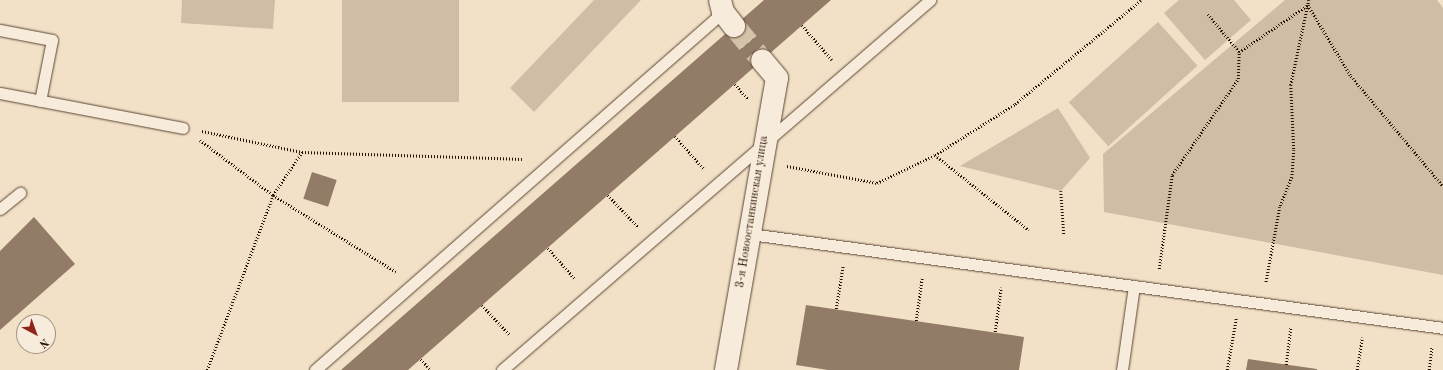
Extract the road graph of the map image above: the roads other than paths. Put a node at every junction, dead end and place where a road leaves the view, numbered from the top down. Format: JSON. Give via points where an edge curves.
{"nodes":[{"id":1,"x":930,"y":0,"type":"edge"},
{"id":2,"x":726,"y":13,"type":"edge"},
{"id":3,"x":0,"y":30,"type":"edge"},
{"id":4,"x":765,"y":63,"type":"tunnel mouth"},
{"id":5,"x":0,"y":94,"type":"edge"},
{"id":6,"x":40,"y":101,"type":"junction"},
{"id":7,"x":183,"y":128,"type":"road end"},
{"id":8,"x":762,"y":153,"type":"junction"},
{"id":9,"x":20,"y":192,"type":"dead end"},
{"id":10,"x":0,"y":210,"type":"edge"},
{"id":11,"x":750,"y":234,"type":"junction"},
{"id":12,"x":1134,"y":286,"type":"junction"},
{"id":13,"x":1443,"y":328,"type":"edge"},
{"id":14,"x":315,"y":370,"type":"edge"},
{"id":15,"x":502,"y":370,"type":"edge"},
{"id":16,"x":726,"y":370,"type":"edge"},
{"id":17,"x":1122,"y":370,"type":"edge"}],
"edges":[{"from":1,"to":8,"type":"lane"},
{"from":2,"to":14,"type":"lane"},
{"from":3,"to":6,"type":"lane","via":[[52,40]]},
{"from":4,"to":8,"type":"street","name":"3-я Новоостанкинская улица","via":[[777,78]]},
{"from":5,"to":6,"type":"lane"},
{"from":6,"to":7,"type":"lane"},
{"from":8,"to":11,"type":"street","name":"3-я Новоостанкинская улица"},
{"from":8,"to":15,"type":"lane"},
{"from":9,"to":10,"type":"lane"},
{"from":11,"to":12,"type":"lane"},
{"from":11,"to":16,"type":"street","name":"3-я Новоостанкинская улица"},
{"from":12,"to":13,"type":"lane"},
{"from":12,"to":17,"type":"lane"}]}
